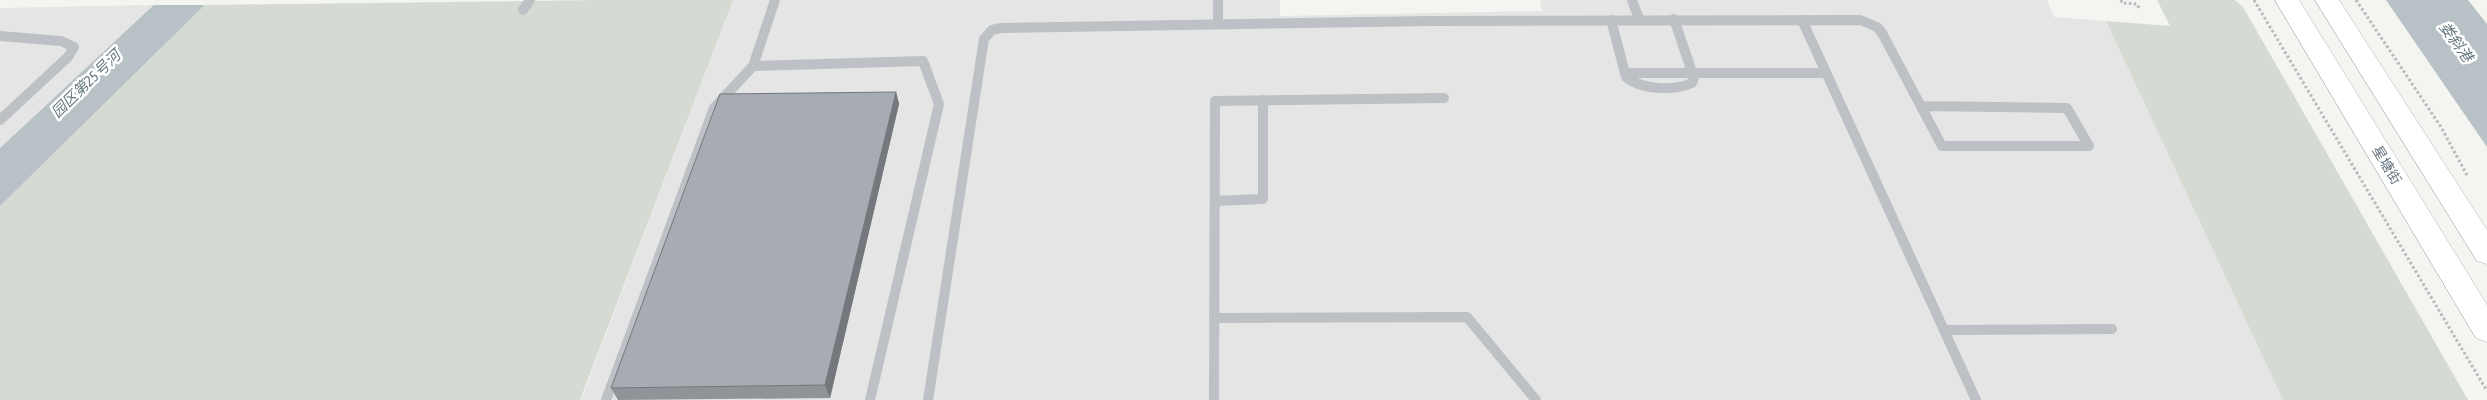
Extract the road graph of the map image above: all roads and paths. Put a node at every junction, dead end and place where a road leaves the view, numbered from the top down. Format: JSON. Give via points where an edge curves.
{"nodes":[{"id":1,"x":530,"y":0,"type":"edge"},
{"id":2,"x":776,"y":0,"type":"edge"},
{"id":3,"x":1218,"y":0,"type":"edge"},
{"id":4,"x":1632,"y":0,"type":"edge"},
{"id":5,"x":2121,"y":0,"type":"edge"},
{"id":6,"x":2254,"y":0,"type":"edge"},
{"id":7,"x":2287,"y":0,"type":"edge"},
{"id":8,"x":2327,"y":0,"type":"edge"},
{"id":9,"x":2356,"y":0,"type":"edge"},
{"id":10,"x":2139,"y":8,"type":"dead end"},
{"id":11,"x":523,"y":10,"type":"dead end"},
{"id":12,"x":1639,"y":19,"type":"junction"},
{"id":13,"x":1674,"y":19,"type":"junction"},
{"id":14,"x":1611,"y":20,"type":"junction"},
{"id":15,"x":1802,"y":20,"type":"junction"},
{"id":16,"x":1218,"y":22,"type":"junction"},
{"id":17,"x":0,"y":36,"type":"edge"},
{"id":18,"x":753,"y":66,"type":"junction"},
{"id":19,"x":1692,"y":72,"type":"junction"},
{"id":20,"x":1625,"y":73,"type":"junction"},
{"id":21,"x":1825,"y":73,"type":"junction"},
{"id":22,"x":1444,"y":98,"type":"dead end"},
{"id":23,"x":1263,"y":100,"type":"junction"},
{"id":24,"x":1921,"y":106,"type":"junction"},
{"id":25,"x":0,"y":120,"type":"edge"},
{"id":26,"x":2471,"y":182,"type":"dead end"},
{"id":27,"x":1215,"y":201,"type":"junction"},
{"id":28,"x":2487,"y":253,"type":"edge"},
{"id":29,"x":1214,"y":318,"type":"junction"},
{"id":30,"x":2112,"y":329,"type":"dead end"},
{"id":31,"x":1944,"y":330,"type":"junction"},
{"id":32,"x":2487,"y":330,"type":"edge"},
{"id":33,"x":2487,"y":391,"type":"edge"},
{"id":34,"x":606,"y":400,"type":"edge"},
{"id":35,"x":870,"y":400,"type":"edge"},
{"id":36,"x":928,"y":400,"type":"edge"},
{"id":37,"x":1214,"y":400,"type":"edge"},
{"id":38,"x":1536,"y":400,"type":"edge"},
{"id":39,"x":1976,"y":400,"type":"edge"}],
"edges":[{"from":1,"to":11,"type":"lane"},
{"from":2,"to":18,"type":"lane"},
{"from":3,"to":16,"type":"lane"},
{"from":4,"to":12,"type":"lane"},
{"from":5,"to":10,"type":"path","via":[[2122,3],[2137,4]]},
{"from":6,"to":33,"type":"path"},
{"from":7,"to":32,"type":"main road","name":"星塘街"},
{"from":8,"to":28,"type":"main road"},
{"from":9,"to":26,"type":"path","via":[[2441,127]]},
{"from":12,"to":13,"type":"lane"},
{"from":12,"to":14,"type":"lane"},
{"from":13,"to":15,"type":"lane"},
{"from":13,"to":19,"type":"lane"},
{"from":14,"to":16,"type":"lane"},
{"from":14,"to":20,"type":"lane"},
{"from":15,"to":21,"type":"lane"},
{"from":15,"to":24,"type":"lane","via":[[1860,20],[1877,27]]},
{"from":16,"to":36,"type":"lane","via":[[1001,28],[986,34]]},
{"from":17,"to":25,"type":"lane","via":[[61,41],[74,47],[68,57]]},
{"from":18,"to":34,"type":"lane","via":[[714,108]]},
{"from":18,"to":35,"type":"lane","via":[[923,61],[939,104]]},
{"from":19,"to":20,"type":"lane"},
{"from":19,"to":20,"type":"lane","via":[[1692,83],[1685,86],[1640,86],[1630,82]]},
{"from":19,"to":21,"type":"lane"},
{"from":21,"to":31,"type":"lane"},
{"from":22,"to":23,"type":"lane"},
{"from":23,"to":27,"type":"lane","via":[[1263,199]]},
{"from":23,"to":27,"type":"lane","via":[[1215,101]]},
{"from":24,"to":24,"type":"lane","via":[[2067,108],[2088,146],[1942,146]]},
{"from":27,"to":29,"type":"lane"},
{"from":29,"to":37,"type":"lane"},
{"from":29,"to":38,"type":"lane","via":[[1466,317]]},
{"from":30,"to":31,"type":"lane"},
{"from":31,"to":39,"type":"lane"}]}
